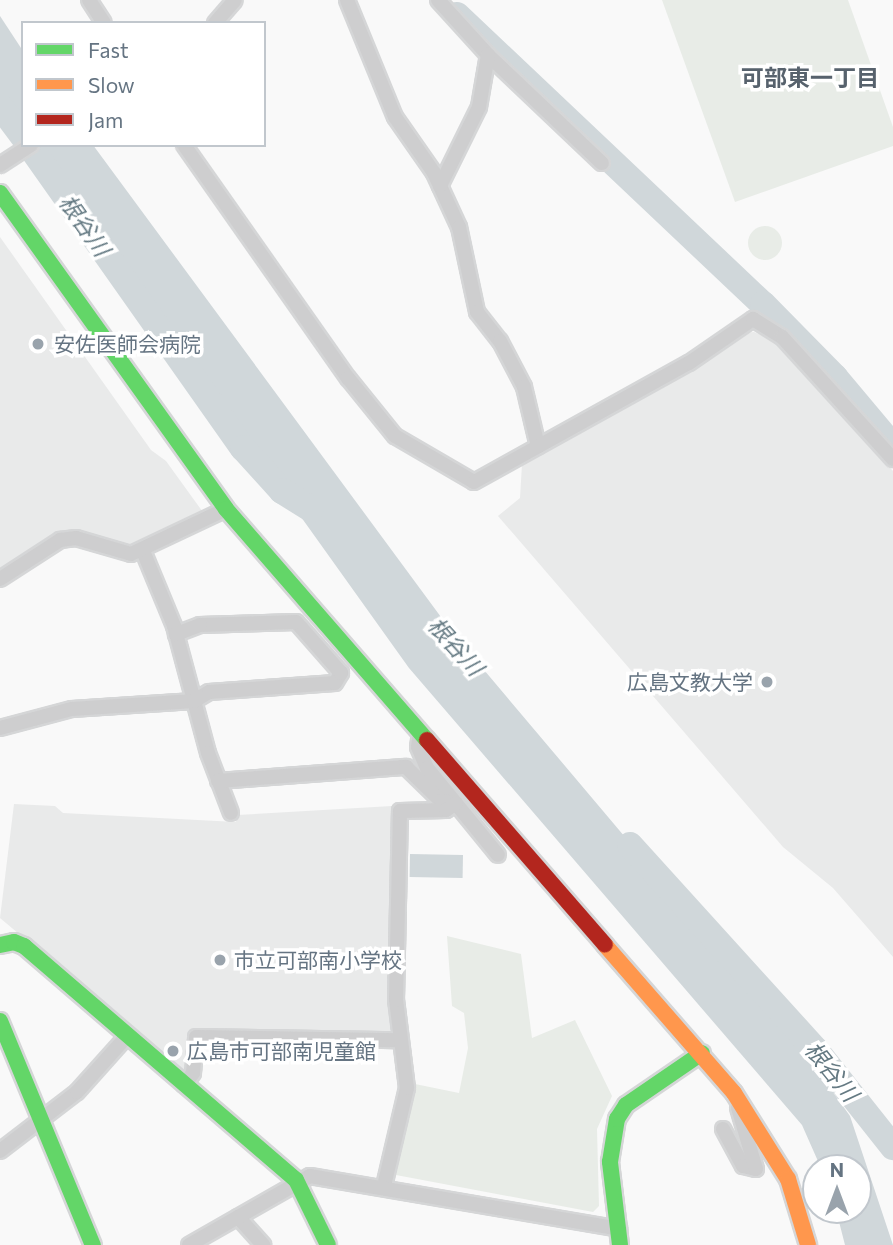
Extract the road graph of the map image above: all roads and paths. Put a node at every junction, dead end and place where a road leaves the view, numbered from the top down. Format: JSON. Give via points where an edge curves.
{"nodes":[{"id":1,"x":89,"y":0,"type":"edge"},
{"id":2,"x":235,"y":0,"type":"edge"},
{"id":3,"x":347,"y":0,"type":"edge"},
{"id":4,"x":438,"y":0,"type":"edge"},
{"id":5,"x":103,"y":21,"type":"edge"},
{"id":6,"x":217,"y":21,"type":"edge"},
{"id":7,"x":488,"y":55,"type":"junction"},
{"id":8,"x":28,"y":147,"type":"edge"},
{"id":9,"x":185,"y":147,"type":"edge"},
{"id":10,"x":602,"y":163,"type":"dead end"},
{"id":11,"x":3,"y":164,"type":"edge"},
{"id":12,"x":440,"y":186,"type":"junction"},
{"id":13,"x":0,"y":193,"type":"edge"},
{"id":14,"x":538,"y":446,"type":"junction"},
{"id":15,"x":893,"y":459,"type":"edge"},
{"id":16,"x":226,"y":509,"type":"junction"},
{"id":17,"x":143,"y":551,"type":"junction"},
{"id":18,"x":0,"y":579,"type":"edge"},
{"id":19,"x":176,"y":634,"type":"junction"},
{"id":20,"x":194,"y":701,"type":"junction"},
{"id":21,"x":0,"y":728,"type":"edge"},
{"id":22,"x":420,"y":733,"type":"junction"},
{"id":23,"x":218,"y":781,"type":"junction"},
{"id":24,"x":456,"y":803,"type":"junction"},
{"id":25,"x":230,"y":813,"type":"dead end"},
{"id":26,"x":498,"y":855,"type":"dead end"},
{"id":27,"x":0,"y":945,"type":"edge"},
{"id":28,"x":0,"y":1021,"type":"edge"},
{"id":29,"x":127,"y":1036,"type":"junction"},
{"id":30,"x":398,"y":1040,"type":"junction"},
{"id":31,"x":702,"y":1054,"type":"junction"},
{"id":32,"x":184,"y":1085,"type":"junction"},
{"id":33,"x":734,"y":1093,"type":"junction"},
{"id":34,"x":42,"y":1123,"type":"junction"},
{"id":35,"x":723,"y":1129,"type":"dead end"},
{"id":36,"x":0,"y":1150,"type":"edge"},
{"id":37,"x":296,"y":1180,"type":"junction"},
{"id":38,"x":384,"y":1186,"type":"junction"},
{"id":39,"x":238,"y":1217,"type":"junction"},
{"id":40,"x":620,"y":1237,"type":"edge"},
{"id":41,"x":93,"y":1245,"type":"edge"},
{"id":42,"x":189,"y":1245,"type":"edge"},
{"id":43,"x":263,"y":1245,"type":"edge"},
{"id":44,"x":328,"y":1245,"type":"edge"},
{"id":45,"x":808,"y":1245,"type":"edge"}],
"edges":[{"from":1,"to":5,"type":"street"},
{"from":2,"to":6,"type":"street"},
{"from":3,"to":12,"type":"street","via":[[395,117]]},
{"from":4,"to":7,"type":"street"},
{"from":7,"to":10,"type":"street"},
{"from":7,"to":12,"type":"street","via":[[480,107]]},
{"from":8,"to":11,"type":"street"},
{"from":9,"to":14,"type":"street","via":[[348,378],[395,436],[474,482]]},
{"from":12,"to":14,"type":"street","via":[[458,227],[477,312],[500,341],[524,387]]},
{"from":13,"to":16,"type":"street","via":[[135,389]]},
{"from":14,"to":15,"type":"street","via":[[709,352],[753,319],[782,337]]},
{"from":16,"to":17,"type":"street"},
{"from":16,"to":22,"type":"street"},
{"from":17,"to":18,"type":"street","via":[[131,554],[76,538],[60,540]]},
{"from":17,"to":19,"type":"street"},
{"from":19,"to":20,"type":"street"},
{"from":19,"to":20,"type":"street","via":[[200,625],[296,622],[341,673],[335,683],[209,692]]},
{"from":20,"to":21,"type":"street","via":[[72,709]]},
{"from":20,"to":23,"type":"street"},
{"from":22,"to":24,"type":"street","via":[[418,747],[427,768]]},
{"from":22,"to":31,"type":"street"},
{"from":23,"to":24,"type":"street","via":[[406,767],[441,801]]},
{"from":23,"to":25,"type":"street"},
{"from":24,"to":26,"type":"street"},
{"from":24,"to":30,"type":"street","via":[[446,810],[400,811]]},
{"from":27,"to":29,"type":"street","via":[[14,942],[24,946]]},
{"from":28,"to":34,"type":"street"},
{"from":29,"to":32,"type":"street"},
{"from":29,"to":34,"type":"street","via":[[78,1092]]},
{"from":30,"to":32,"type":"street","via":[[196,1038],[193,1073]]},
{"from":30,"to":38,"type":"street","via":[[407,1088]]},
{"from":31,"to":33,"type":"street"},
{"from":31,"to":40,"type":"street","via":[[656,1082],[626,1105],[617,1119],[610,1162]]},
{"from":32,"to":37,"type":"street"},
{"from":33,"to":35,"type":"street","via":[[756,1169],[743,1167]]},
{"from":33,"to":45,"type":"street","via":[[788,1179]]},
{"from":34,"to":36,"type":"street"},
{"from":34,"to":41,"type":"street"},
{"from":37,"to":38,"type":"street","via":[[310,1176]]},
{"from":37,"to":39,"type":"street"},
{"from":37,"to":44,"type":"street"},
{"from":38,"to":40,"type":"street"},
{"from":39,"to":42,"type":"street"},
{"from":39,"to":43,"type":"street"}]}
